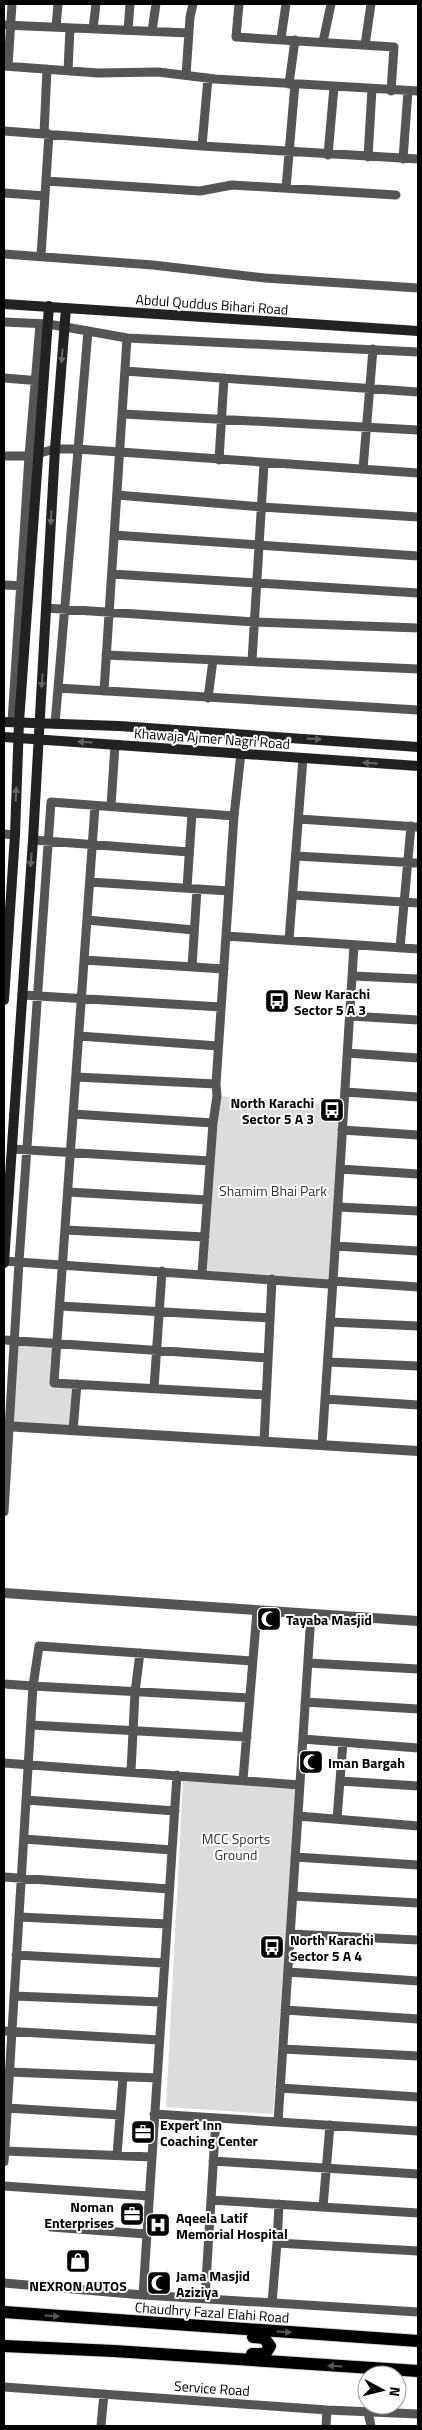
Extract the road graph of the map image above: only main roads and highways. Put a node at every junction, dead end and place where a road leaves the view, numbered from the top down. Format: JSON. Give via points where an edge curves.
{"nodes":[{"id":1,"x":4,"y":304,"type":"edge"},
{"id":2,"x":49,"y":306,"type":"junction"},
{"id":3,"x":66,"y":308,"type":"junction"},
{"id":4,"x":418,"y":331,"type":"edge"},
{"id":5,"x":12,"y":722,"type":"edge"},
{"id":6,"x":39,"y":724,"type":"junction"},
{"id":7,"x":4,"y":737,"type":"edge"},
{"id":8,"x":19,"y":738,"type":"junction"},
{"id":9,"x":38,"y":739,"type":"junction"},
{"id":10,"x":418,"y":747,"type":"edge"},
{"id":11,"x":418,"y":766,"type":"edge"},
{"id":12,"x":4,"y":981,"type":"edge"},
{"id":13,"x":4,"y":1000,"type":"edge"},
{"id":14,"x":4,"y":1262,"type":"edge"},
{"id":15,"x":4,"y":2312,"type":"edge"},
{"id":16,"x":119,"y":2321,"type":"junction"},
{"id":17,"x":418,"y":2341,"type":"edge"},
{"id":18,"x":4,"y":2346,"type":"edge"},
{"id":19,"x":114,"y":2351,"type":"junction"},
{"id":20,"x":418,"y":2371,"type":"edge"}],
"edges":[{"from":1,"to":2,"type":"main road","name":"Abdul Quddus Bihari Road"},
{"from":2,"to":3,"type":"main road","name":"Abdul Quddus Bihari Road"},
{"from":2,"to":5,"type":"main road","via":[[44,324]]},
{"from":3,"to":4,"type":"main road","name":"Abdul Quddus Bihari Road"},
{"from":3,"to":6,"type":"main road","one_way":true},
{"from":5,"to":6,"type":"main road","name":"Khawaja Ajmer Nagri Road"},
{"from":5,"to":8,"type":"main road"},
{"from":6,"to":9,"type":"main road"},
{"from":6,"to":10,"type":"main road","name":"Khawaja Ajmer Nagri Road","one_way":true,"via":[[118,726]]},
{"from":7,"to":8,"type":"main road","name":"Khawaja Ajmer Nagri Road"},
{"from":8,"to":9,"type":"main road","name":"Khawaja Ajmer Nagri Road"},
{"from":12,"to":8,"type":"main road","one_way":true},
{"from":11,"to":9,"type":"main road","name":"Khawaja Ajmer Nagri Road","one_way":true},
{"from":9,"to":14,"type":"main road","one_way":true},
{"from":12,"to":13,"type":"main road"},
{"from":15,"to":16,"type":"main road","name":"Chaudhry Fazal Elahi Road","one_way":true},
{"from":16,"to":17,"type":"main road","name":"Chaudhry Fazal Elahi Road","one_way":true},
{"from":16,"to":19,"type":"main road","via":[[152,2330],[264,2338],[270,2348],[259,2354],[150,2347]]},
{"from":18,"to":19,"type":"main road"},
{"from":20,"to":19,"type":"main road","one_way":true}]}
